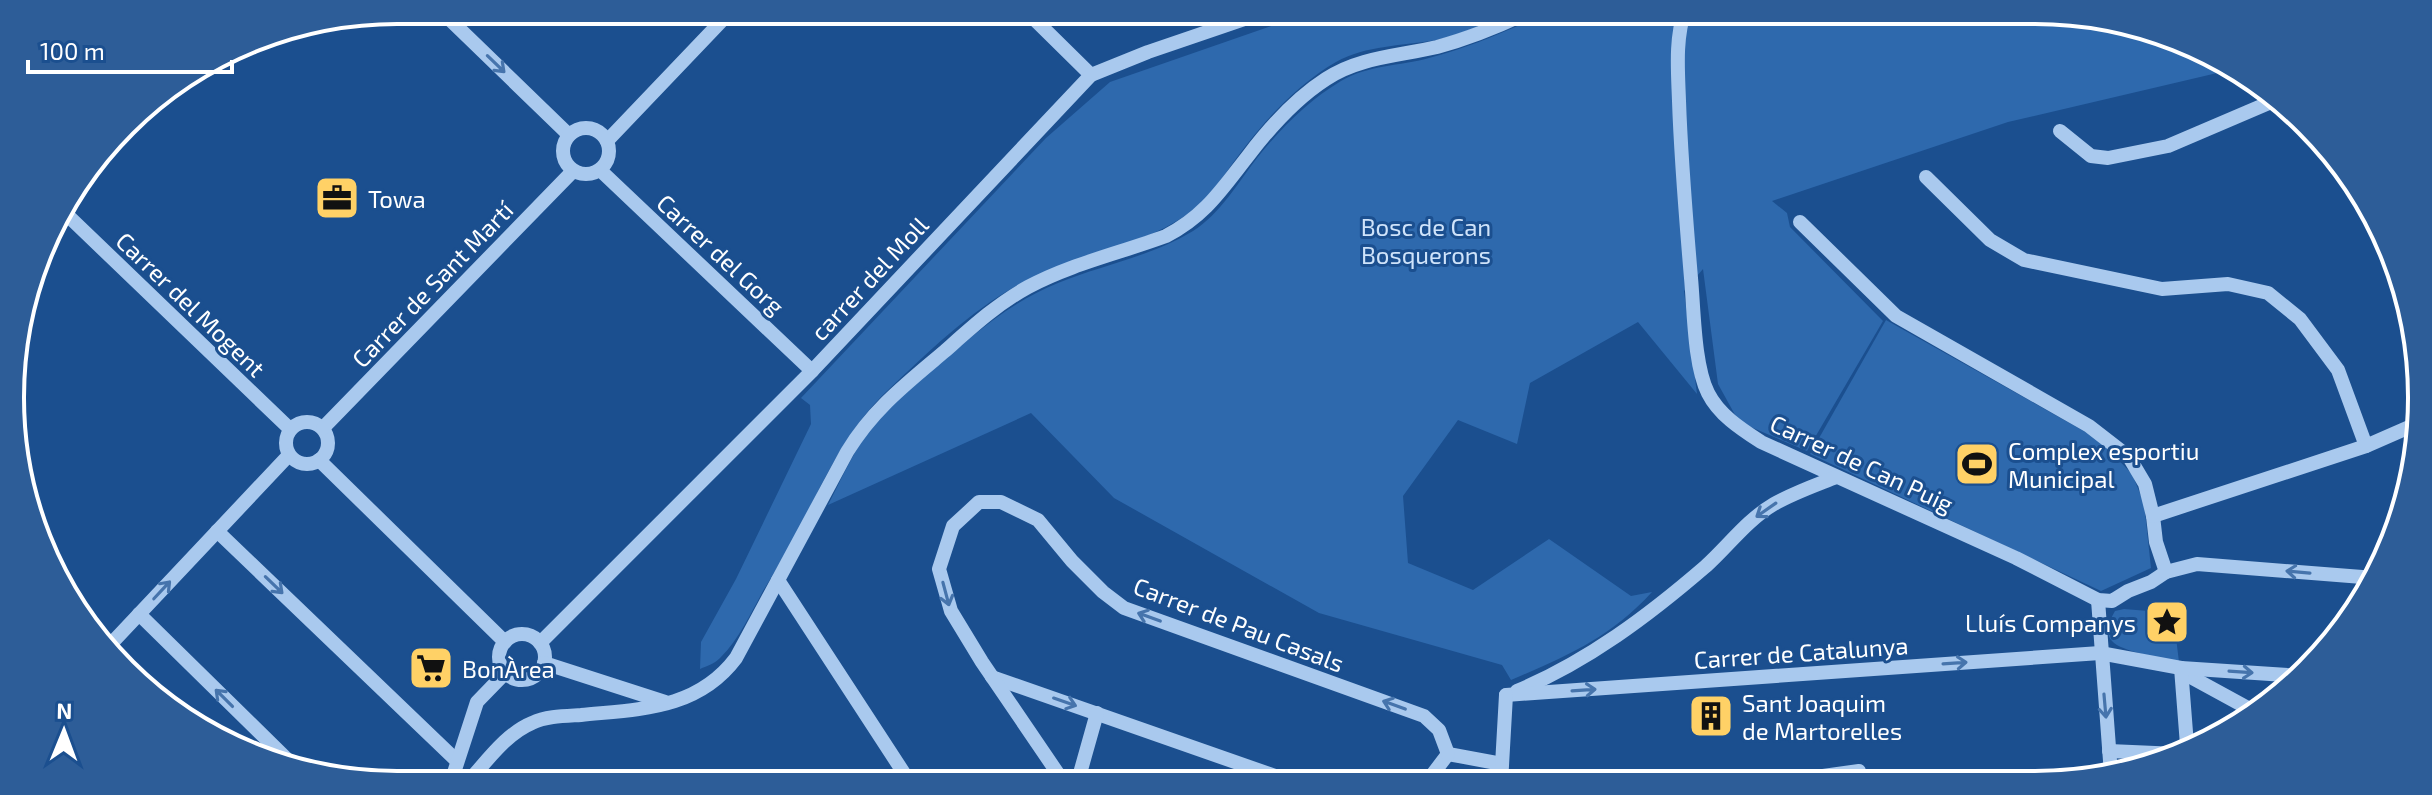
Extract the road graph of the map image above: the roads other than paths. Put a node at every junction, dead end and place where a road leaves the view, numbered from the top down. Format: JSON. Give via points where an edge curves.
{"nodes":[{"id":1,"x":454,"y":24,"type":"edge"},
{"id":2,"x":719,"y":24,"type":"edge"},
{"id":3,"x":1039,"y":24,"type":"edge"},
{"id":4,"x":1230,"y":24,"type":"edge"},
{"id":5,"x":1502,"y":24,"type":"edge"},
{"id":6,"x":1683,"y":24,"type":"edge"},
{"id":7,"x":1091,"y":75,"type":"junction"},
{"id":8,"x":2266,"y":104,"type":"edge"},
{"id":9,"x":2060,"y":131,"type":"dead end"},
{"id":10,"x":569,"y":135,"type":"junction"},
{"id":11,"x":607,"y":141,"type":"junction"},
{"id":12,"x":600,"y":170,"type":"junction"},
{"id":13,"x":573,"y":171,"type":"junction"},
{"id":14,"x":1926,"y":177,"type":"dead end"},
{"id":15,"x":70,"y":218,"type":"edge"},
{"id":16,"x":1800,"y":222,"type":"dead end"},
{"id":17,"x":812,"y":371,"type":"junction"},
{"id":18,"x":323,"y":428,"type":"junction"},
{"id":19,"x":2406,"y":428,"type":"edge"},
{"id":20,"x":290,"y":429,"type":"junction"},
{"id":21,"x":2366,"y":446,"type":"junction"},
{"id":22,"x":289,"y":455,"type":"junction"},
{"id":23,"x":319,"y":460,"type":"junction"},
{"id":24,"x":1836,"y":477,"type":"junction"},
{"id":25,"x":2153,"y":516,"type":"junction"},
{"id":26,"x":217,"y":531,"type":"junction"},
{"id":27,"x":2166,"y":572,"type":"junction"},
{"id":28,"x":2362,"y":577,"type":"edge"},
{"id":29,"x":778,"y":580,"type":"junction"},
{"id":30,"x":2098,"y":600,"type":"junction"},
{"id":31,"x":139,"y":614,"type":"junction"},
{"id":32,"x":114,"y":641,"type":"edge"},
{"id":33,"x":505,"y":642,"type":"junction"},
{"id":34,"x":540,"y":643,"type":"junction"},
{"id":35,"x":2100,"y":653,"type":"junction"},
{"id":36,"x":544,"y":663,"type":"junction"},
{"id":37,"x":2181,"y":668,"type":"junction"},
{"id":38,"x":505,"y":673,"type":"junction"},
{"id":39,"x":2284,"y":675,"type":"edge"},
{"id":40,"x":992,"y":677,"type":"junction"},
{"id":41,"x":1506,"y":695,"type":"junction"},
{"id":42,"x":669,"y":703,"type":"junction"},
{"id":43,"x":2244,"y":706,"type":"edge"},
{"id":44,"x":1097,"y":713,"type":"junction"},
{"id":45,"x":2186,"y":738,"type":"edge"},
{"id":46,"x":2109,"y":751,"type":"junction"},
{"id":47,"x":279,"y":752,"type":"edge"},
{"id":48,"x":2151,"y":752,"type":"edge"},
{"id":49,"x":1448,"y":754,"type":"junction"},
{"id":50,"x":457,"y":761,"type":"junction"},
{"id":51,"x":2110,"y":763,"type":"edge"},
{"id":52,"x":1502,"y":764,"type":"junction"},
{"id":53,"x":454,"y":771,"type":"edge"},
{"id":54,"x":478,"y":771,"type":"edge"},
{"id":55,"x":903,"y":771,"type":"edge"},
{"id":56,"x":1056,"y":771,"type":"edge"},
{"id":57,"x":1081,"y":771,"type":"edge"},
{"id":58,"x":1261,"y":771,"type":"edge"},
{"id":59,"x":1435,"y":771,"type":"edge"},
{"id":60,"x":1502,"y":771,"type":"edge"}],
"edges":[{"from":1,"to":10,"type":"street","one_way":true},
{"from":2,"to":11,"type":"street"},
{"from":3,"to":7,"type":"street"},
{"from":4,"to":7,"type":"street","name":"carrer del Moll"},
{"from":5,"to":29,"type":"street","via":[[1339,71],[1292,107],[1206,210],[1180,229],[1061,272],[997,306],[868,420]]},
{"from":6,"to":24,"type":"street","name":"Carrer de Can Puig","via":[[1681,162],[1703,378],[1714,401],[1737,426]]},
{"from":7,"to":17,"type":"street","name":"carrer del Moll"},
{"from":8,"to":9,"type":"street","via":[[2168,146],[2108,158],[2091,156]]},
{"from":10,"to":11,"type":"street","via":[[591,128]]},
{"from":10,"to":13,"type":"street","via":[[563,156]]},
{"from":11,"to":12,"type":"street","via":[[609,158]]},
{"from":12,"to":13,"type":"street","via":[[584,175]]},
{"from":12,"to":17,"type":"street","name":"Carrer del Gorg"},
{"from":13,"to":18,"type":"street","name":"Carrer de Sant Martí"},
{"from":14,"to":21,"type":"street","via":[[1990,240],[2024,260],[2162,289],[2228,284],[2268,293],[2300,319],[2338,370]]},
{"from":15,"to":20,"type":"street","name":"Carrer del Mogent"},
{"from":16,"to":25,"type":"street","via":[[1896,316],[2089,426],[2129,457],[2145,484]]},
{"from":17,"to":34,"type":"street","name":"carrer del Moll"},
{"from":18,"to":20,"type":"street","via":[[307,421]]},
{"from":18,"to":23,"type":"street","via":[[328,442]]},
{"from":19,"to":21,"type":"street"},
{"from":20,"to":22,"type":"street","via":[[285,444]]},
{"from":21,"to":25,"type":"street"},
{"from":22,"to":23,"type":"street","via":[[299,463]]},
{"from":22,"to":26,"type":"street"},
{"from":23,"to":33,"type":"street"},
{"from":24,"to":30,"type":"street","name":"Carrer de Can Puig"},
{"from":24,"to":41,"type":"street","one_way":true,"via":[[1775,503],[1665,600],[1600,649]]},
{"from":25,"to":27,"type":"street"},
{"from":31,"to":26,"type":"street","one_way":true},
{"from":26,"to":50,"type":"street","one_way":true},
{"from":28,"to":27,"type":"street","one_way":true,"via":[[2197,564]]},
{"from":27,"to":30,"type":"street","via":[[2112,601]]},
{"from":29,"to":42,"type":"street","via":[[727,669],[702,691]]},
{"from":29,"to":55,"type":"street"},
{"from":30,"to":35,"type":"street"},
{"from":31,"to":32,"type":"street"},
{"from":47,"to":31,"type":"street","one_way":true},
{"from":33,"to":34,"type":"street","via":[[524,634]]},
{"from":33,"to":38,"type":"street","via":[[499,656]]},
{"from":34,"to":36,"type":"street"},
{"from":35,"to":37,"type":"street"},
{"from":41,"to":35,"type":"street","name":"Carrer de Catalunya","one_way":true},
{"from":35,"to":46,"type":"street","one_way":true},
{"from":36,"to":38,"type":"street","via":[[528,678]]},
{"from":36,"to":42,"type":"street"},
{"from":37,"to":39,"type":"street","one_way":true},
{"from":37,"to":43,"type":"street"},
{"from":37,"to":45,"type":"street"},
{"from":38,"to":50,"type":"street","via":[[477,702]]},
{"from":40,"to":44,"type":"street","one_way":true},
{"from":49,"to":40,"type":"street","name":"Carrer de Pau Casals","one_way":true,"via":[[1439,730],[1424,716],[1124,608],[1072,561],[1038,520],[1001,502],[979,502],[953,526],[939,569],[951,611]]},
{"from":40,"to":56,"type":"street"},
{"from":41,"to":52,"type":"street"},
{"from":42,"to":54,"type":"street","via":[[532,723],[512,735]]},
{"from":44,"to":57,"type":"street"},
{"from":44,"to":58,"type":"street"},
{"from":46,"to":48,"type":"street"},
{"from":46,"to":51,"type":"street"},
{"from":49,"to":52,"type":"street"},
{"from":49,"to":59,"type":"street"},
{"from":50,"to":53,"type":"street"},
{"from":52,"to":60,"type":"street"}]}
